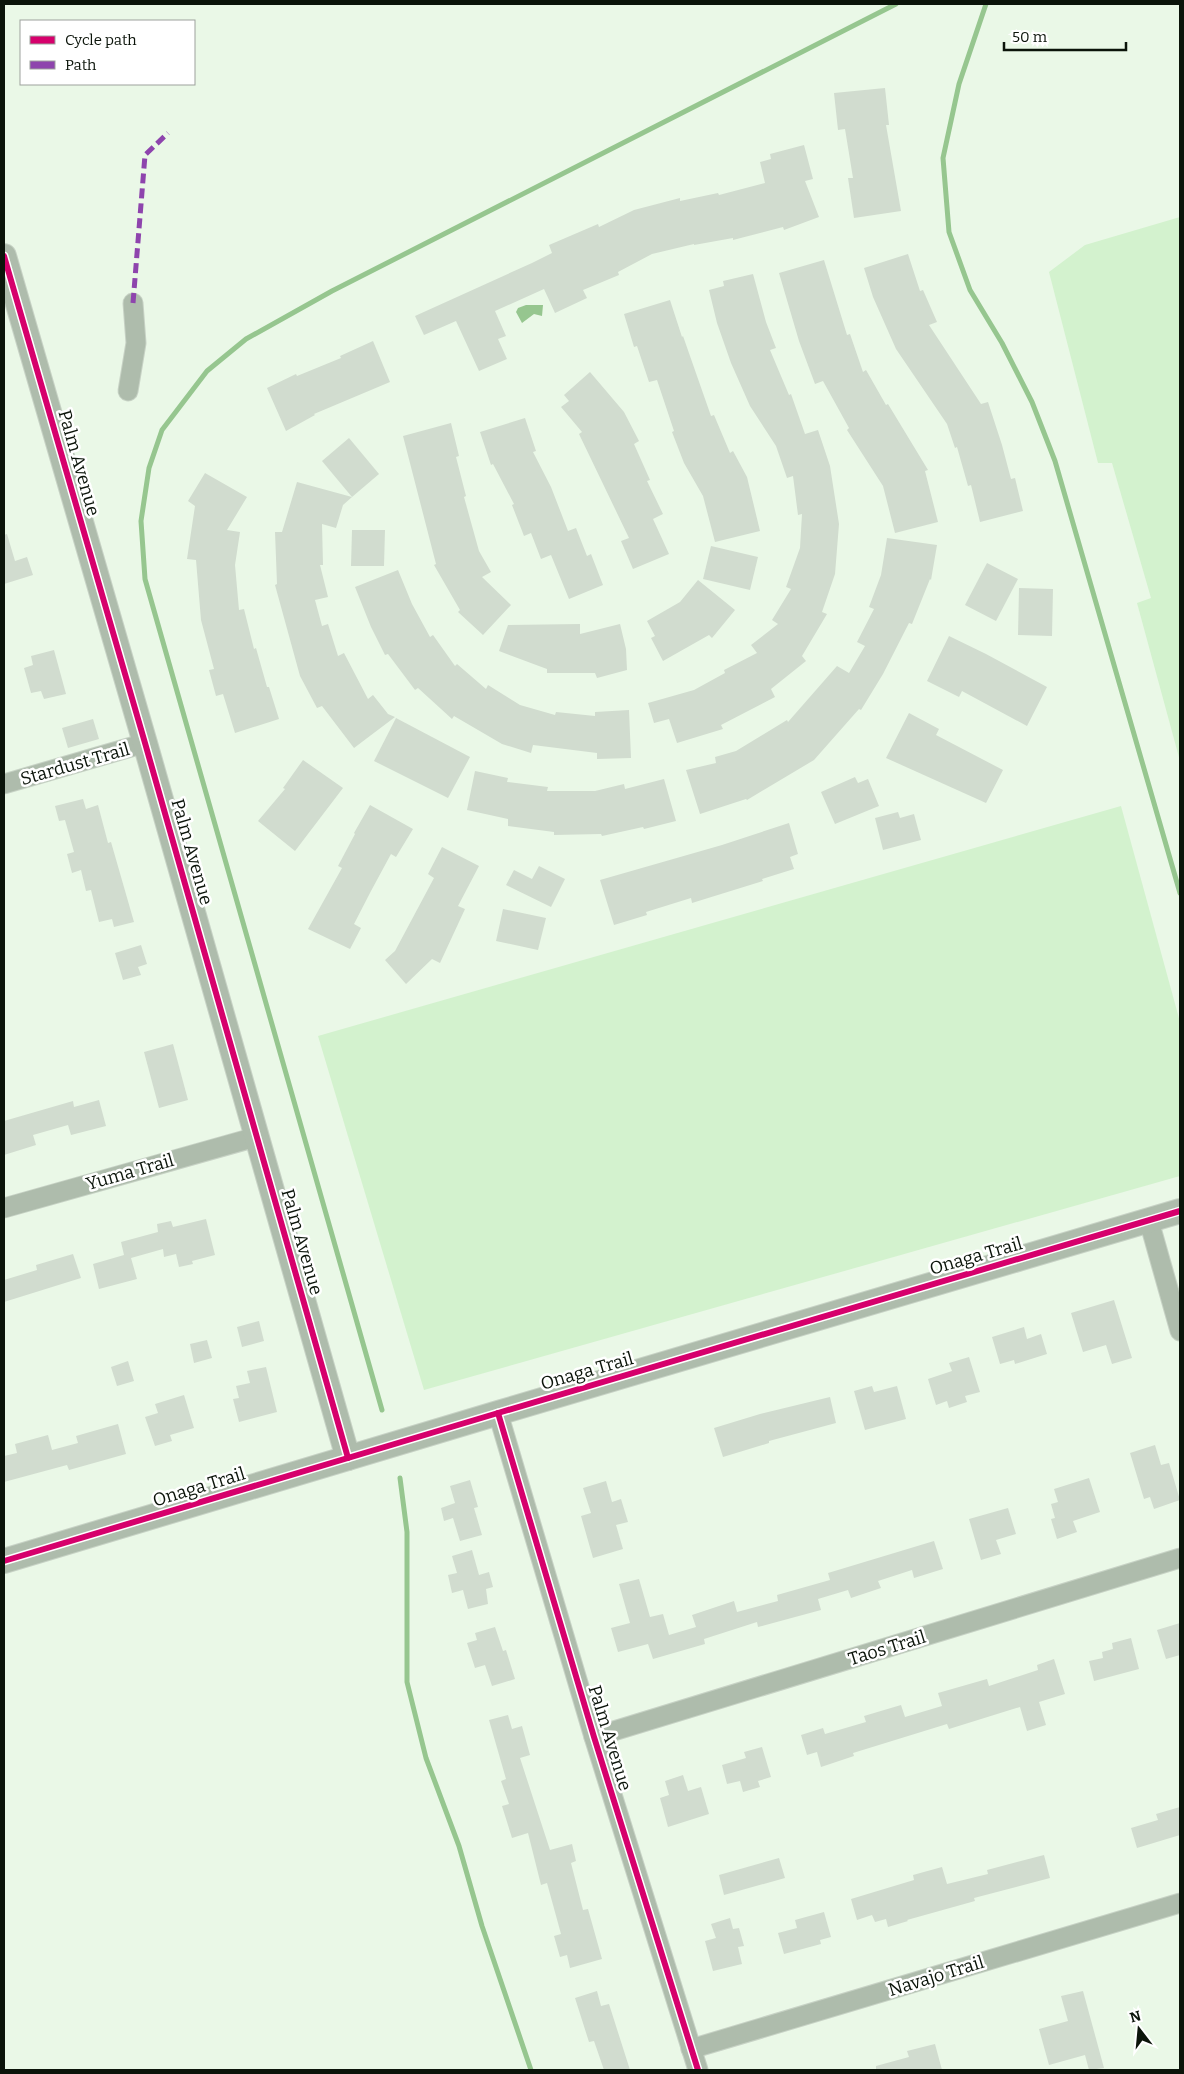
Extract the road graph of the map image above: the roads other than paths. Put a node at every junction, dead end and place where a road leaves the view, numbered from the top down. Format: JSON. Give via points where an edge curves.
{"nodes":[{"id":1,"x":4,"y":256,"type":"edge"},
{"id":2,"x":133,"y":303,"type":"dead end"},
{"id":3,"x":128,"y":391,"type":"dead end"},
{"id":4,"x":145,"y":743,"type":"junction"},
{"id":5,"x":4,"y":784,"type":"edge"},
{"id":6,"x":256,"y":1136,"type":"junction"},
{"id":7,"x":4,"y":1208,"type":"edge"},
{"id":8,"x":1180,"y":1211,"type":"edge"},
{"id":9,"x":1149,"y":1221,"type":"junction"},
{"id":10,"x":1180,"y":1331,"type":"edge"},
{"id":11,"x":498,"y":1412,"type":"junction"},
{"id":12,"x":348,"y":1458,"type":"junction"},
{"id":13,"x":1180,"y":1558,"type":"edge"},
{"id":14,"x":4,"y":1561,"type":"edge"},
{"id":15,"x":594,"y":1736,"type":"junction"},
{"id":16,"x":1180,"y":1903,"type":"edge"},
{"id":17,"x":692,"y":2049,"type":"junction"},
{"id":18,"x":698,"y":2070,"type":"edge"}],
"edges":[{"from":1,"to":4,"type":"street","name":"Palm Avenue"},
{"from":2,"to":3,"type":"street","via":[[136,343]]},
{"from":4,"to":5,"type":"street","name":"Stardust Trail"},
{"from":4,"to":6,"type":"street","name":"Palm Avenue"},
{"from":6,"to":7,"type":"street","name":"Yuma Trail"},
{"from":6,"to":12,"type":"street","name":"Palm Avenue"},
{"from":8,"to":9,"type":"street","name":"Onaga Trail"},
{"from":9,"to":10,"type":"street"},
{"from":9,"to":11,"type":"street","name":"Onaga Trail"},
{"from":11,"to":12,"type":"street","name":"Onaga Trail"},
{"from":11,"to":15,"type":"street","name":"Palm Avenue"},
{"from":12,"to":14,"type":"street","name":"Onaga Trail"},
{"from":13,"to":15,"type":"street","name":"Taos Trail"},
{"from":15,"to":17,"type":"street","name":"Palm Avenue"},
{"from":16,"to":17,"type":"street","name":"Navajo Trail"},
{"from":17,"to":18,"type":"street","name":"Palm Avenue"}]}
